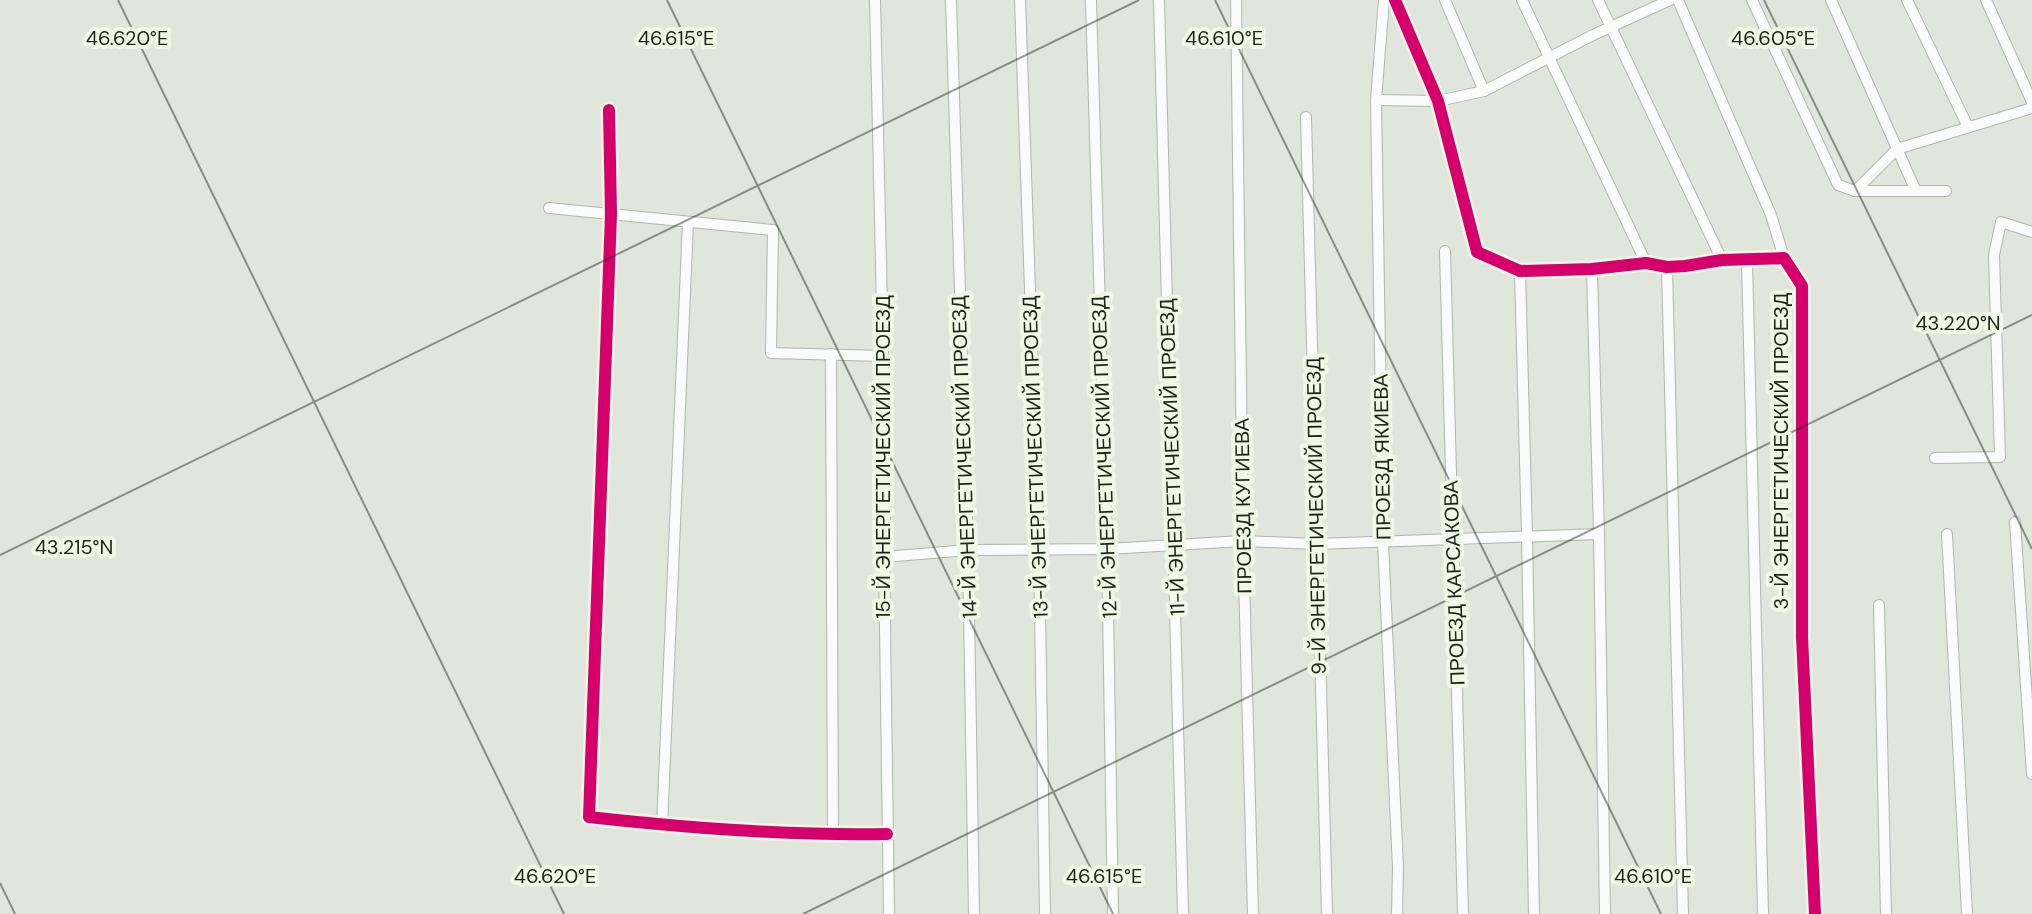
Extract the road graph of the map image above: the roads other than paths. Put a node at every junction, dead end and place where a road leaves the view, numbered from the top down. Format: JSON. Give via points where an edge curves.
{"nodes":[{"id":1,"x":875,"y":0,"type":"edge"},
{"id":2,"x":951,"y":0,"type":"edge"},
{"id":3,"x":1020,"y":0,"type":"edge"},
{"id":4,"x":1091,"y":0,"type":"edge"},
{"id":5,"x":1159,"y":0,"type":"edge"},
{"id":6,"x":1236,"y":0,"type":"edge"},
{"id":7,"x":1384,"y":0,"type":"edge"},
{"id":8,"x":1395,"y":0,"type":"edge"},
{"id":9,"x":1445,"y":0,"type":"edge"},
{"id":10,"x":1522,"y":0,"type":"edge"},
{"id":11,"x":1598,"y":0,"type":"edge"},
{"id":12,"x":1670,"y":0,"type":"edge"},
{"id":13,"x":1678,"y":0,"type":"edge"},
{"id":14,"x":1752,"y":0,"type":"edge"},
{"id":15,"x":1831,"y":0,"type":"edge"},
{"id":16,"x":1907,"y":0,"type":"edge"},
{"id":17,"x":1986,"y":0,"type":"edge"},
{"id":18,"x":1610,"y":27,"type":"junction"},
{"id":19,"x":1549,"y":57,"type":"junction"},
{"id":20,"x":1484,"y":91,"type":"junction"},
{"id":21,"x":1376,"y":100,"type":"junction"},
{"id":22,"x":1438,"y":101,"type":"junction"},
{"id":23,"x":2032,"y":105,"type":"edge"},
{"id":24,"x":609,"y":110,"type":"dead end"},
{"id":25,"x":1306,"y":117,"type":"dead end"},
{"id":26,"x":1968,"y":127,"type":"junction"},
{"id":27,"x":1897,"y":149,"type":"junction"},
{"id":28,"x":1915,"y":189,"type":"junction"},
{"id":29,"x":1855,"y":191,"type":"junction"},
{"id":30,"x":1946,"y":191,"type":"dead end"},
{"id":31,"x":549,"y":208,"type":"dead end"},
{"id":32,"x":611,"y":214,"type":"junction"},
{"id":33,"x":688,"y":222,"type":"junction"},
{"id":34,"x":2032,"y":232,"type":"edge"},
{"id":35,"x":1445,"y":251,"type":"dead end"},
{"id":36,"x":1784,"y":258,"type":"junction"},
{"id":37,"x":1722,"y":260,"type":"junction"},
{"id":38,"x":1747,"y":261,"type":"junction"},
{"id":39,"x":1646,"y":263,"type":"junction"},
{"id":40,"x":1667,"y":267,"type":"junction"},
{"id":41,"x":1592,"y":269,"type":"junction"},
{"id":42,"x":1520,"y":271,"type":"junction"},
{"id":43,"x":831,"y":354,"type":"junction"},
{"id":44,"x":883,"y":356,"type":"junction"},
{"id":45,"x":1935,"y":458,"type":"dead end"},
{"id":46,"x":2015,"y":522,"type":"dead end"},
{"id":47,"x":1599,"y":534,"type":"junction"},
{"id":48,"x":1947,"y":534,"type":"dead end"},
{"id":49,"x":1527,"y":537,"type":"junction"},
{"id":50,"x":1453,"y":540,"type":"junction"},
{"id":51,"x":1243,"y":541,"type":"junction"},
{"id":52,"x":1383,"y":542,"type":"junction"},
{"id":53,"x":1316,"y":544,"type":"junction"},
{"id":54,"x":1175,"y":547,"type":"junction"},
{"id":55,"x":1107,"y":549,"type":"junction"},
{"id":56,"x":968,"y":550,"type":"junction"},
{"id":57,"x":1039,"y":550,"type":"junction"},
{"id":58,"x":884,"y":557,"type":"junction"},
{"id":59,"x":1879,"y":605,"type":"dead end"},
{"id":60,"x":2032,"y":774,"type":"edge"},
{"id":61,"x":662,"y":826,"type":"junction"},
{"id":62,"x":887,"y":834,"type":"junction"},
{"id":63,"x":833,"y":835,"type":"junction"},
{"id":64,"x":889,"y":914,"type":"edge"},
{"id":65,"x":974,"y":914,"type":"edge"},
{"id":66,"x":1045,"y":914,"type":"edge"},
{"id":67,"x":1113,"y":914,"type":"edge"},
{"id":68,"x":1183,"y":914,"type":"edge"},
{"id":69,"x":1253,"y":914,"type":"edge"},
{"id":70,"x":1327,"y":914,"type":"edge"},
{"id":71,"x":1397,"y":914,"type":"edge"},
{"id":72,"x":1463,"y":914,"type":"edge"},
{"id":73,"x":1534,"y":914,"type":"edge"},
{"id":74,"x":1605,"y":914,"type":"edge"},
{"id":75,"x":1683,"y":914,"type":"edge"},
{"id":76,"x":1763,"y":914,"type":"edge"},
{"id":77,"x":1815,"y":914,"type":"edge"},
{"id":78,"x":1886,"y":914,"type":"edge"},
{"id":79,"x":1967,"y":914,"type":"edge"}],
"edges":[{"from":1,"to":44,"type":"street","name":"15-Й ЭНЕРГЕТИЧЕСКИЙ ПРОЕЗД"},
{"from":2,"to":56,"type":"street","name":"14-Й ЭНЕРГЕТИЧЕСКИЙ ПРОЕЗД"},
{"from":3,"to":57,"type":"street","name":"13-Й ЭНЕРГЕТИЧЕСКИЙ ПРОЕЗД"},
{"from":4,"to":55,"type":"street","name":"12-Й ЭНЕРГЕТИЧЕСКИЙ ПРОЕЗД"},
{"from":5,"to":54,"type":"street","name":"11-Й ЭНЕРГЕТИЧЕСКИЙ ПРОЕЗД"},
{"from":6,"to":51,"type":"street","name":"ПРОЕЗД КУГИЕВА"},
{"from":7,"to":21,"type":"street","name":"ПРОЕЗД ЯКИЕВА"},
{"from":8,"to":22,"type":"street"},
{"from":9,"to":20,"type":"street"},
{"from":10,"to":19,"type":"street"},
{"from":11,"to":18,"type":"street"},
{"from":12,"to":18,"type":"street"},
{"from":13,"to":36,"type":"street","name":"3-Й ЭНЕРГЕТИЧЕСКИЙ ПРОЕЗД","via":[[1771,215]]},
{"from":14,"to":29,"type":"street","via":[[1838,185]]},
{"from":15,"to":27,"type":"street"},
{"from":16,"to":26,"type":"street"},
{"from":17,"to":23,"type":"street"},
{"from":18,"to":19,"type":"street"},
{"from":18,"to":37,"type":"street"},
{"from":19,"to":20,"type":"street"},
{"from":19,"to":39,"type":"street"},
{"from":20,"to":22,"type":"street"},
{"from":21,"to":22,"type":"street"},
{"from":21,"to":52,"type":"street","name":"ПРОЕЗД ЯКИЕВА"},
{"from":22,"to":42,"type":"street","via":[[1477,252]]},
{"from":23,"to":26,"type":"street"},
{"from":24,"to":32,"type":"street"},
{"from":25,"to":53,"type":"street","name":"9-Й ЭНЕРГЕТИЧЕСКИЙ ПРОЕЗД"},
{"from":26,"to":27,"type":"street"},
{"from":27,"to":28,"type":"street"},
{"from":27,"to":29,"type":"street"},
{"from":28,"to":29,"type":"street"},
{"from":28,"to":30,"type":"street"},
{"from":31,"to":32,"type":"street"},
{"from":32,"to":33,"type":"street"},
{"from":32,"to":61,"type":"street","via":[[589,817]]},
{"from":33,"to":43,"type":"street","via":[[773,230],[771,353]]},
{"from":33,"to":61,"type":"street"},
{"from":34,"to":45,"type":"street","via":[[2001,222],[1994,255],[2000,457]]},
{"from":35,"to":50,"type":"street","name":"ПРОЕЗД КАРСАКОВА"},
{"from":36,"to":38,"type":"street"},
{"from":36,"to":77,"type":"street","name":"3-Й ЭНЕРГЕТИЧЕСКИЙ ПРОЕЗД","via":[[1802,286],[1802,637]]},
{"from":37,"to":38,"type":"street"},
{"from":37,"to":40,"type":"street"},
{"from":38,"to":76,"type":"street"},
{"from":39,"to":40,"type":"street"},
{"from":39,"to":41,"type":"street"},
{"from":40,"to":75,"type":"street"},
{"from":41,"to":42,"type":"street"},
{"from":41,"to":47,"type":"street"},
{"from":42,"to":49,"type":"street"},
{"from":43,"to":44,"type":"street"},
{"from":43,"to":63,"type":"street"},
{"from":44,"to":58,"type":"street","name":"15-Й ЭНЕРГЕТИЧЕСКИЙ ПРОЕЗД"},
{"from":46,"to":60,"type":"street"},
{"from":47,"to":49,"type":"street"},
{"from":47,"to":74,"type":"street"},
{"from":48,"to":79,"type":"street"},
{"from":49,"to":50,"type":"street"},
{"from":49,"to":73,"type":"street"},
{"from":50,"to":52,"type":"street"},
{"from":50,"to":72,"type":"street","name":"ПРОЕЗД КАРСАКОВА"},
{"from":51,"to":53,"type":"street"},
{"from":51,"to":54,"type":"street"},
{"from":51,"to":69,"type":"street","name":"ПРОЕЗД КУГИЕВА"},
{"from":52,"to":53,"type":"street"},
{"from":52,"to":71,"type":"street","name":"ПРОЕЗД ЯКИЕВА"},
{"from":53,"to":70,"type":"street","name":"9-Й ЭНЕРГЕТИЧЕСКИЙ ПРОЕЗД"},
{"from":54,"to":55,"type":"street"},
{"from":54,"to":68,"type":"street","name":"11-Й ЭНЕРГЕТИЧЕСКИЙ ПРОЕЗД"},
{"from":55,"to":57,"type":"street"},
{"from":55,"to":67,"type":"street","name":"12-Й ЭНЕРГЕТИЧЕСКИЙ ПРОЕЗД"},
{"from":56,"to":57,"type":"street"},
{"from":56,"to":58,"type":"street"},
{"from":56,"to":65,"type":"street","name":"14-Й ЭНЕРГЕТИЧЕСКИЙ ПРОЕЗД"},
{"from":57,"to":66,"type":"street","name":"13-Й ЭНЕРГЕТИЧЕСКИЙ ПРОЕЗД"},
{"from":58,"to":62,"type":"street","name":"15-Й ЭНЕРГЕТИЧЕСКИЙ ПРОЕЗД"},
{"from":59,"to":78,"type":"street"},
{"from":61,"to":63,"type":"street"},
{"from":62,"to":63,"type":"street"},
{"from":62,"to":64,"type":"street","name":"15-Й ЭНЕРГЕТИЧЕСКИЙ ПРОЕЗД"}]}
